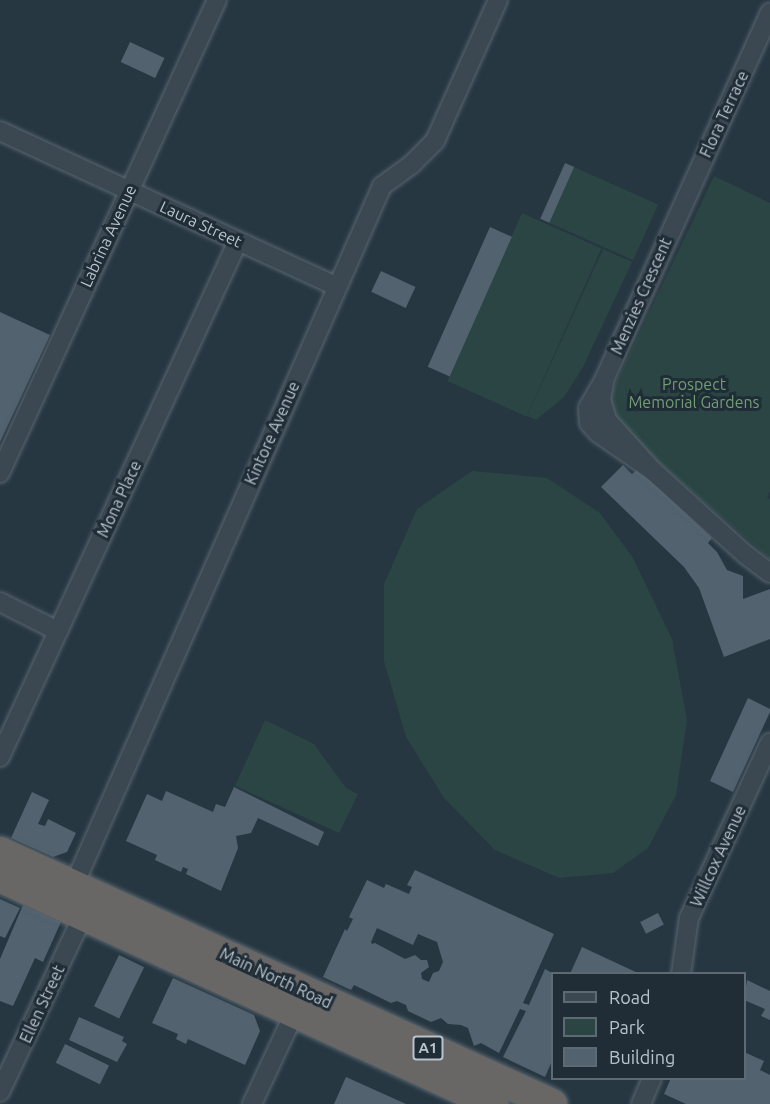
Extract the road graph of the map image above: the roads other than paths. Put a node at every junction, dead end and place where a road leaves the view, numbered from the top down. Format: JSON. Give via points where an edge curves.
{"nodes":[{"id":1,"x":217,"y":0,"type":"edge"},
{"id":2,"x":498,"y":0,"type":"edge"},
{"id":3,"x":770,"y":12,"type":"edge"},
{"id":4,"x":0,"y":131,"type":"edge"},
{"id":5,"x":129,"y":191,"type":"junction"},
{"id":6,"x":677,"y":215,"type":"joint"},
{"id":7,"x":238,"y":241,"type":"junction"},
{"id":8,"x":336,"y":286,"type":"junction"},
{"id":9,"x":0,"y":473,"type":"edge"},
{"id":10,"x":770,"y":573,"type":"edge"},
{"id":11,"x":0,"y":602,"type":"edge"},
{"id":12,"x":58,"y":631,"type":"junction"},
{"id":13,"x":770,"y":743,"type":"edge"},
{"id":14,"x":0,"y":757,"type":"edge"},
{"id":15,"x":0,"y":852,"type":"edge"},
{"id":16,"x":0,"y":877,"type":"edge"},
{"id":17,"x":74,"y":885,"type":"junction"},
{"id":18,"x":83,"y":916,"type":"junction"},
{"id":19,"x":681,"y":972,"type":"edge"},
{"id":20,"x":300,"y":1002,"type":"junction"},
{"id":21,"x":651,"y":1080,"type":"edge"},
{"id":22,"x":0,"y":1092,"type":"edge"},
{"id":23,"x":478,"y":1101,"type":"edge"},
{"id":24,"x":252,"y":1104,"type":"edge"},
{"id":25,"x":552,"y":1104,"type":"edge"},
{"id":26,"x":640,"y":1104,"type":"edge"}],
"edges":[{"from":1,"to":5,"type":"street","name":"Labrina Avenue"},
{"from":2,"to":8,"type":"street","name":"Kintore Avenue","via":[[435,141],[382,186]]},
{"from":3,"to":6,"type":"street","name":"Flora Terrace"},
{"from":4,"to":5,"type":"street","name":"Laura Street"},
{"from":5,"to":7,"type":"street","name":"Laura Street"},
{"from":5,"to":9,"type":"street","name":"Labrina Avenue"},
{"from":6,"to":10,"type":"street","name":"Menzies Crescent","via":[[605,378],[601,400],[607,420],[653,471]]},
{"from":7,"to":8,"type":"street","name":"Laura Street"},
{"from":7,"to":12,"type":"street","name":"Mona Place"},
{"from":8,"to":17,"type":"street","name":"Kintore Avenue"},
{"from":11,"to":12,"type":"street"},
{"from":12,"to":14,"type":"street","name":"Mona Place"},
{"from":13,"to":19,"type":"street","name":"Willcox Avenue","via":[[689,918]]},
{"from":15,"to":17,"type":"highway","name":"Main North Road","number":"A1"},
{"from":16,"to":18,"type":"highway","name":"Main North Road","number":"A1"},
{"from":17,"to":20,"type":"highway","name":"Main North Road","number":"A1"},
{"from":18,"to":20,"type":"highway","name":"Main North Road","number":"A1"},
{"from":18,"to":22,"type":"street","name":"Ellen Street"},
{"from":20,"to":23,"type":"highway","name":"Main North Road","number":"A1"},
{"from":20,"to":24,"type":"street"},
{"from":20,"to":25,"type":"highway","name":"Main North Road","number":"A1"},
{"from":21,"to":26,"type":"street"}]}
